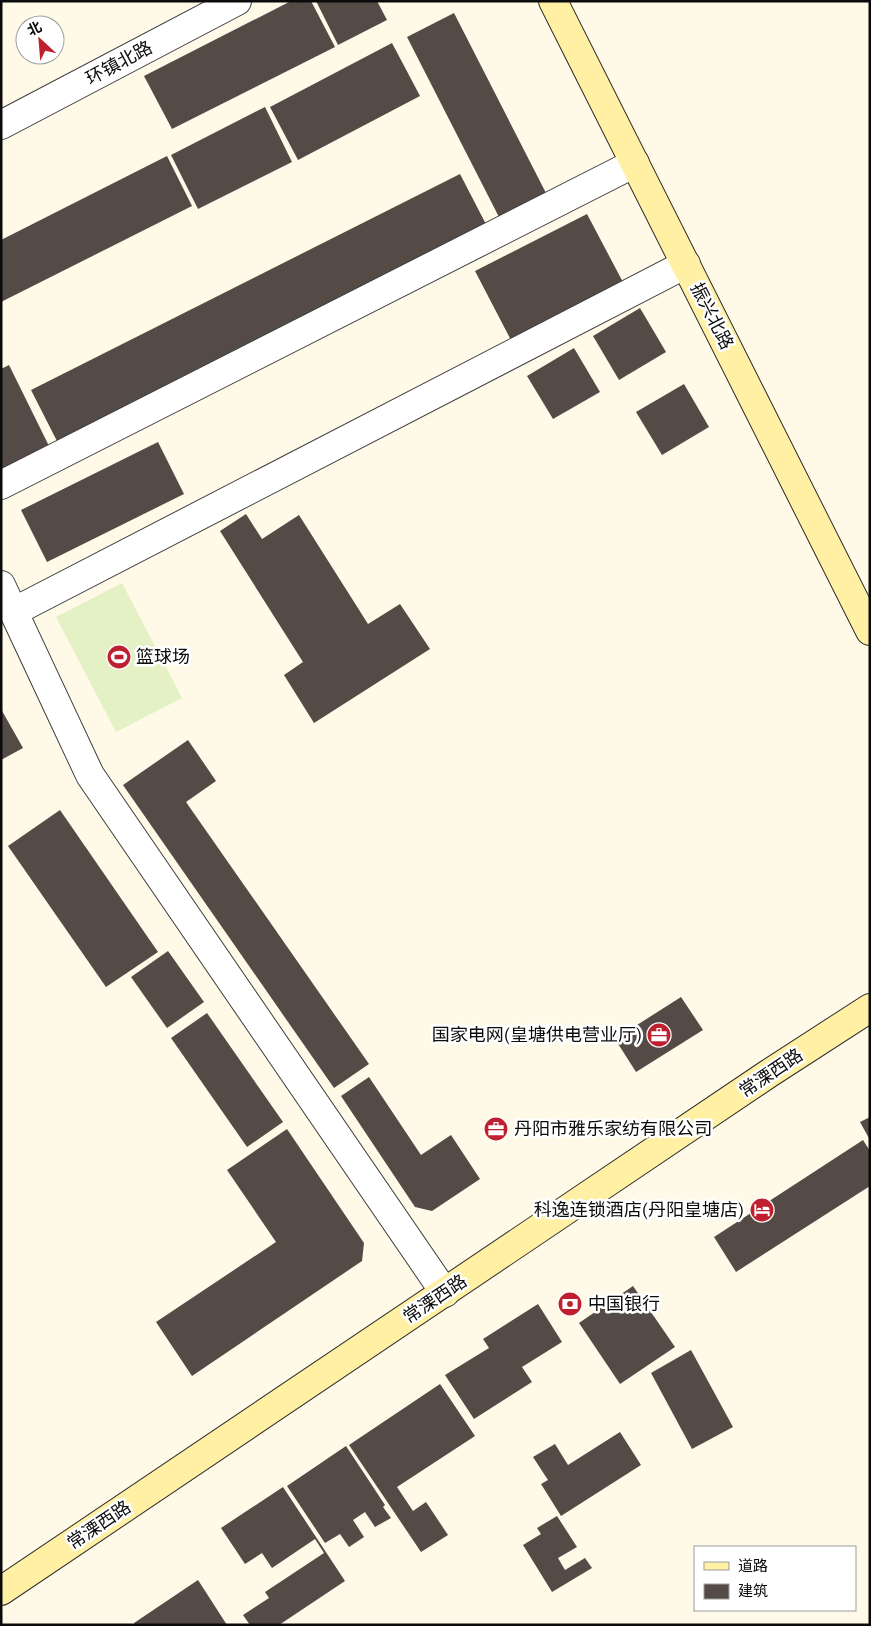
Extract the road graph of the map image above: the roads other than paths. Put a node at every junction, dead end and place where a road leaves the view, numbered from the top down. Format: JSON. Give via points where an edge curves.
{"nodes":[{"id":1,"x":237,"y":1,"type":"edge"},
{"id":2,"x":553,"y":1,"type":"edge"},
{"id":3,"x":572,"y":1,"type":"edge"},
{"id":4,"x":1,"y":125,"type":"edge"},
{"id":5,"x":635,"y":164,"type":"junction"},
{"id":6,"x":686,"y":264,"type":"junction"},
{"id":7,"x":1,"y":485,"type":"edge"},
{"id":8,"x":1,"y":585,"type":"edge"},
{"id":9,"x":870,"y":596,"type":"edge"},
{"id":10,"x":14,"y":611,"type":"junction"},
{"id":11,"x":870,"y":631,"type":"edge"},
{"id":12,"x":870,"y":1008,"type":"edge"},
{"id":13,"x":445,"y":1293,"type":"junction"},
{"id":14,"x":1,"y":1591,"type":"edge"}],
"edges":[{"from":1,"to":4,"type":"street","name":"环镇北路"},
{"from":2,"to":5,"type":"main road","name":"振兴北路"},
{"from":3,"to":9,"type":"main road","name":"振兴北路"},
{"from":5,"to":6,"type":"main road","name":"振兴北路"},
{"from":5,"to":7,"type":"street"},
{"from":6,"to":10,"type":"street"},
{"from":6,"to":11,"type":"main road","name":"振兴北路"},
{"from":8,"to":10,"type":"street"},
{"from":10,"to":13,"type":"street","via":[[90,775]]},
{"from":12,"to":13,"type":"main road","name":"常溧西路"},
{"from":13,"to":14,"type":"main road","name":"常溧西路"}]}
